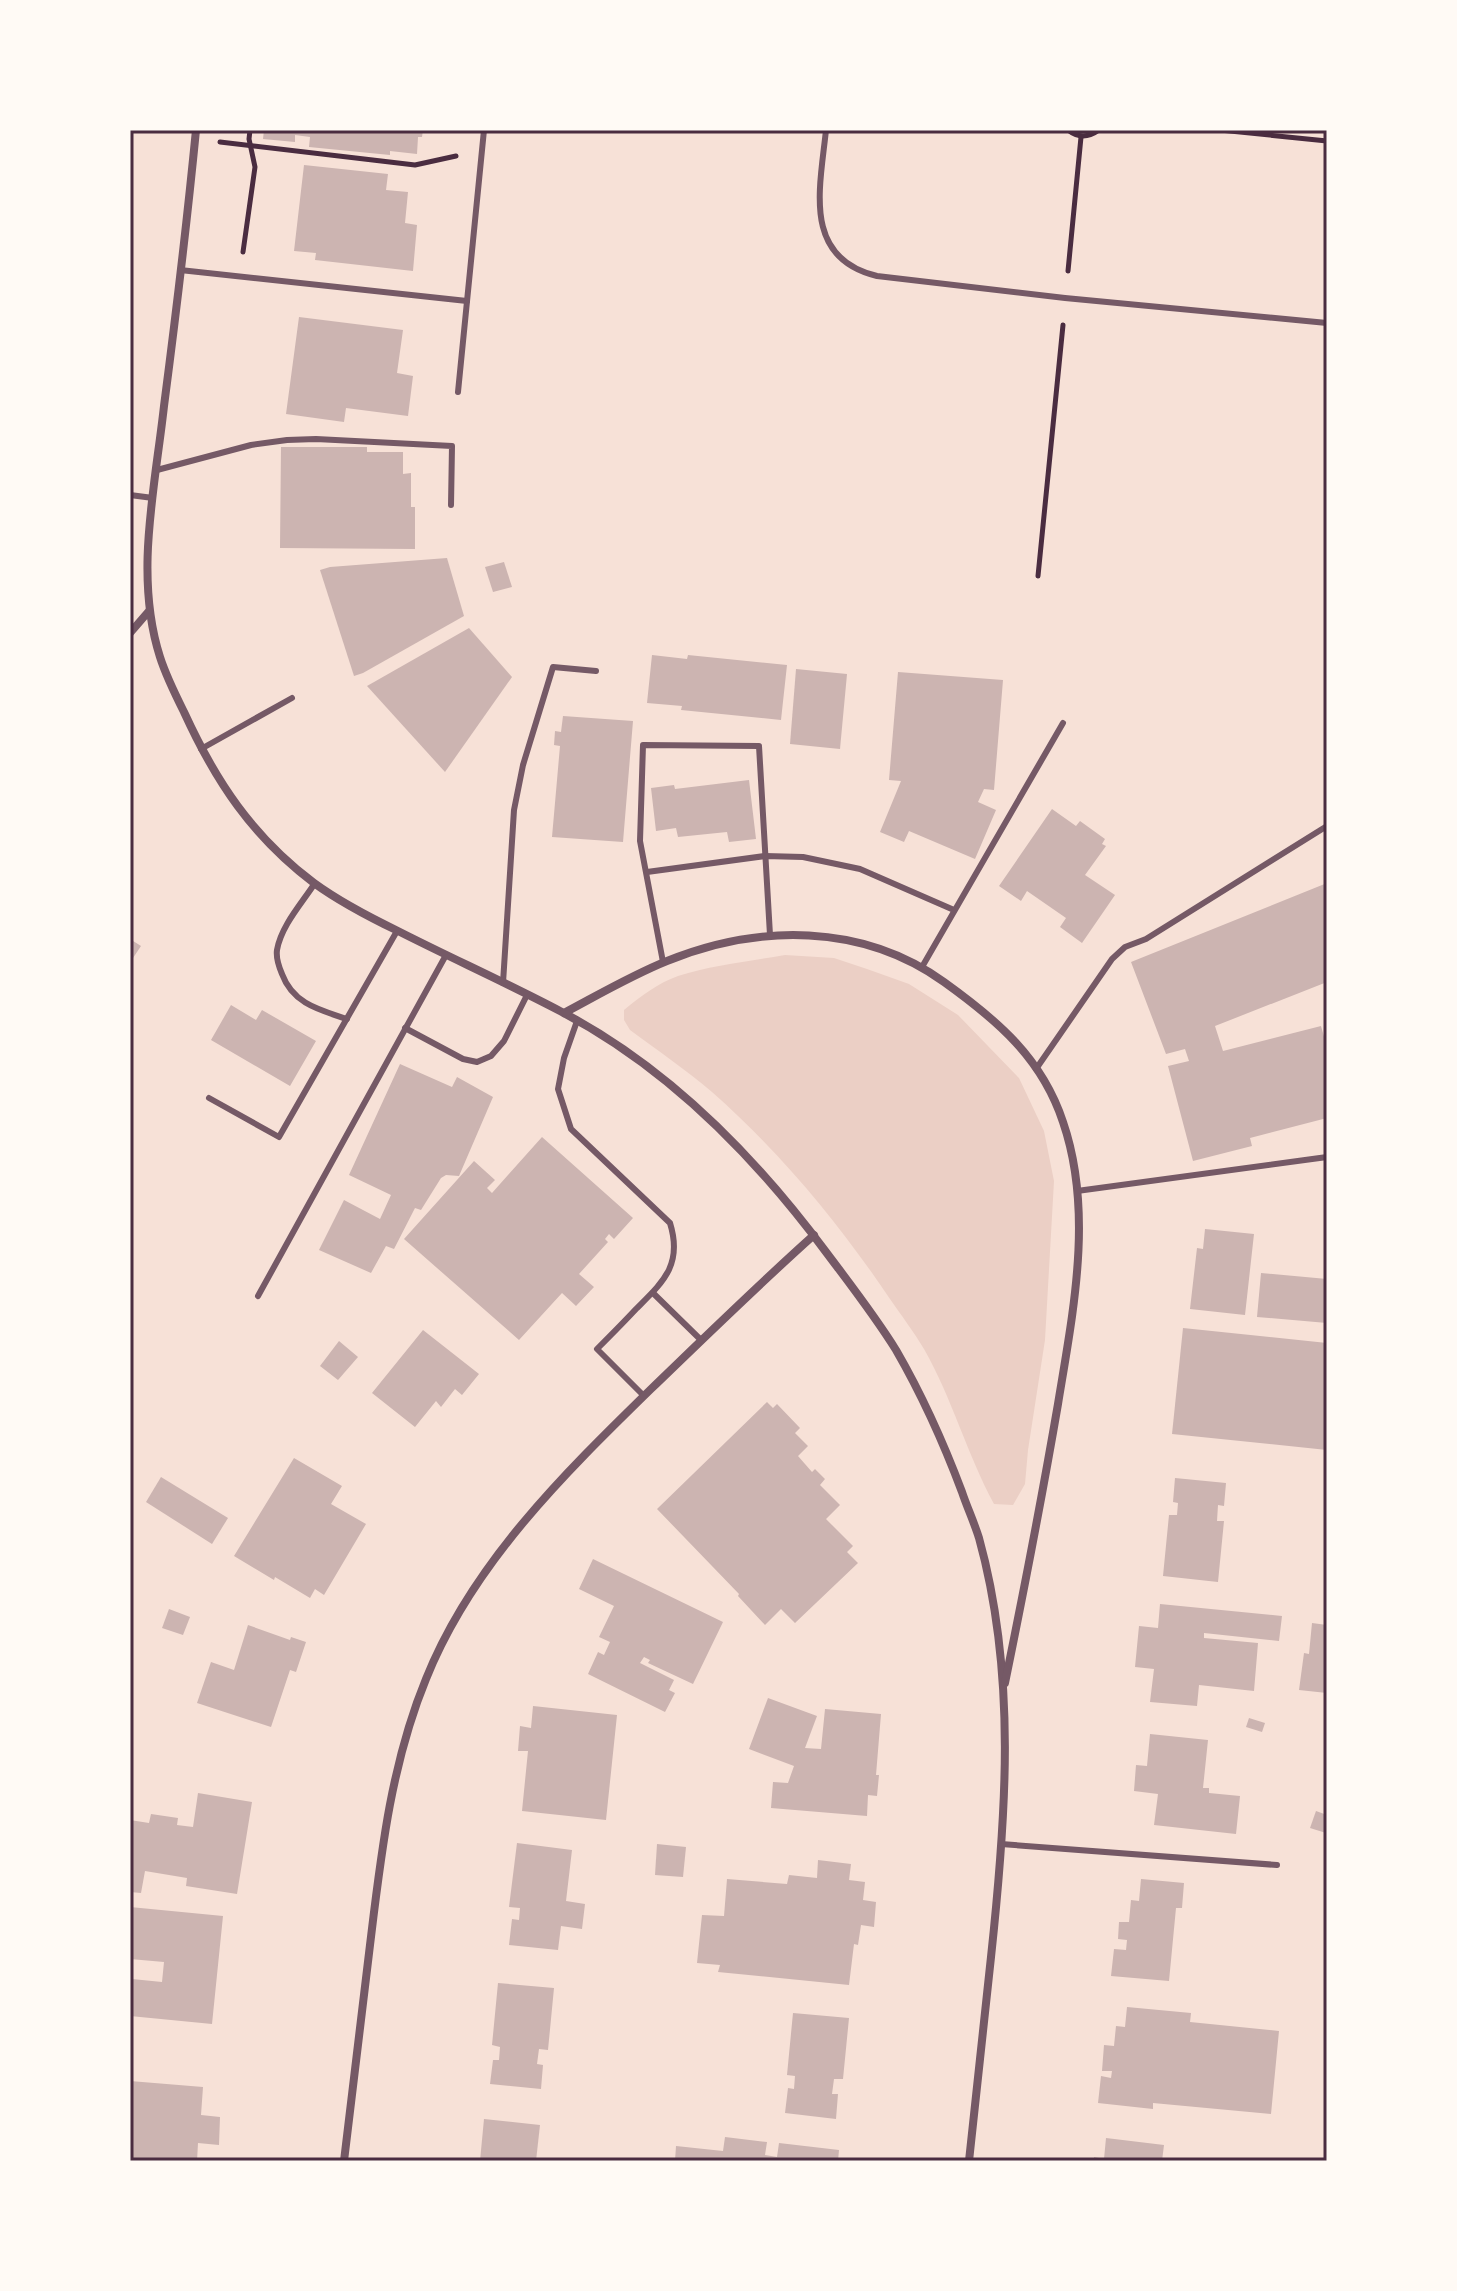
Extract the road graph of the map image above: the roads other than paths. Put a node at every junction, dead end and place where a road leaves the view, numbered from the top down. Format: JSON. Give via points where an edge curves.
{"nodes":[{"id":1,"x":484,"y":130,"type":"edge"},
{"id":2,"x":826,"y":130,"type":"edge"},
{"id":3,"x":196,"y":135,"type":"edge"},
{"id":4,"x":180,"y":270,"type":"junction"},
{"id":5,"x":467,"y":301,"type":"junction"},
{"id":6,"x":1327,"y":323,"type":"edge"},
{"id":7,"x":458,"y":392,"type":"dead end"},
{"id":8,"x":157,"y":470,"type":"junction"},
{"id":9,"x":130,"y":495,"type":"edge"},
{"id":10,"x":153,"y":498,"type":"junction"},
{"id":11,"x":451,"y":505,"type":"dead end"},
{"id":12,"x":149,"y":611,"type":"junction"},
{"id":13,"x":130,"y":633,"type":"edge"},
{"id":14,"x":596,"y":671,"type":"dead end"},
{"id":15,"x":292,"y":698,"type":"dead end"},
{"id":16,"x":1063,"y":723,"type":"dead end"},
{"id":17,"x":201,"y":749,"type":"junction"},
{"id":18,"x":1327,"y":826,"type":"edge"},
{"id":19,"x":765,"y":856,"type":"junction"},
{"id":20,"x":647,"y":872,"type":"junction"},
{"id":21,"x":315,"y":883,"type":"junction"},
{"id":22,"x":954,"y":910,"type":"junction"},
{"id":23,"x":397,"y":931,"type":"junction"},
{"id":24,"x":770,"y":935,"type":"junction"},
{"id":25,"x":446,"y":955,"type":"junction"},
{"id":26,"x":663,"y":962,"type":"junction"},
{"id":27,"x":922,"y":967,"type":"junction"},
{"id":28,"x":503,"y":983,"type":"junction"},
{"id":29,"x":527,"y":995,"type":"junction"},
{"id":30,"x":564,"y":1013,"type":"junction"},
{"id":31,"x":347,"y":1019,"type":"junction"},
{"id":32,"x":577,"y":1021,"type":"junction"},
{"id":33,"x":405,"y":1028,"type":"junction"},
{"id":34,"x":1036,"y":1069,"type":"junction"},
{"id":35,"x":209,"y":1098,"type":"dead end"},
{"id":36,"x":1327,"y":1157,"type":"edge"},
{"id":37,"x":1077,"y":1191,"type":"junction"},
{"id":38,"x":814,"y":1235,"type":"junction"},
{"id":39,"x":653,"y":1293,"type":"junction"},
{"id":40,"x":258,"y":1296,"type":"dead end"},
{"id":41,"x":701,"y":1340,"type":"junction"},
{"id":42,"x":644,"y":1396,"type":"junction"},
{"id":43,"x":1004,"y":1690,"type":"junction"},
{"id":44,"x":1001,"y":1844,"type":"junction"},
{"id":45,"x":1277,"y":1865,"type":"dead end"},
{"id":46,"x":344,"y":2161,"type":"edge"},
{"id":47,"x":969,"y":2161,"type":"edge"}],
"edges":[{"from":1,"to":5,"type":"lane"},
{"from":2,"to":6,"type":"lane","via":[[819,213],[826,239],[857,270],[1065,298]]},
{"from":3,"to":4,"type":"street"},
{"from":4,"to":5,"type":"lane"},
{"from":4,"to":8,"type":"street"},
{"from":5,"to":7,"type":"lane"},
{"from":8,"to":10,"type":"street"},
{"from":8,"to":11,"type":"lane","via":[[287,440],[452,446]]},
{"from":9,"to":10,"type":"lane"},
{"from":10,"to":12,"type":"street"},
{"from":12,"to":13,"type":"street"},
{"from":12,"to":17,"type":"street","via":[[168,680]]},
{"from":14,"to":28,"type":"lane","via":[[553,667],[523,765],[514,810]]},
{"from":15,"to":17,"type":"lane"},
{"from":16,"to":22,"type":"lane"},
{"from":17,"to":21,"type":"street","via":[[259,833]]},
{"from":18,"to":34,"type":"lane","via":[[1125,947]]},
{"from":19,"to":20,"type":"lane"},
{"from":19,"to":20,"type":"lane","via":[[759,746],[643,745],[640,841]]},
{"from":19,"to":22,"type":"lane","via":[[803,857],[860,869]]},
{"from":19,"to":24,"type":"lane"},
{"from":20,"to":26,"type":"lane"},
{"from":21,"to":23,"type":"street"},
{"from":21,"to":31,"type":"lane","via":[[276,952],[285,984],[297,998]]},
{"from":22,"to":27,"type":"lane"},
{"from":23,"to":25,"type":"street"},
{"from":23,"to":31,"type":"lane"},
{"from":24,"to":26,"type":"street","via":[[721,943]]},
{"from":24,"to":27,"type":"street","via":[[858,941]]},
{"from":25,"to":28,"type":"street"},
{"from":25,"to":33,"type":"lane"},
{"from":26,"to":30,"type":"street"},
{"from":27,"to":34,"type":"street","via":[[975,1004],[1029,1055]]},
{"from":28,"to":29,"type":"street"},
{"from":29,"to":30,"type":"street"},
{"from":29,"to":33,"type":"lane","via":[[504,1041],[477,1062]]},
{"from":30,"to":32,"type":"street"},
{"from":31,"to":35,"type":"lane","via":[[279,1137]]},
{"from":32,"to":38,"type":"street","via":[[700,1109]]},
{"from":32,"to":39,"type":"lane","via":[[559,1076],[561,1102],[571,1129],[670,1223],[673,1260]]},
{"from":33,"to":40,"type":"lane"},
{"from":34,"to":37,"type":"street","via":[[1063,1121]]},
{"from":36,"to":37,"type":"lane"},
{"from":37,"to":43,"type":"street","via":[[1072,1314],[1039,1520]]},
{"from":38,"to":41,"type":"street"},
{"from":38,"to":43,"type":"street","via":[[895,1350],[953,1469],[978,1536]]},
{"from":39,"to":41,"type":"lane"},
{"from":39,"to":42,"type":"lane","via":[[597,1349]]},
{"from":41,"to":42,"type":"street"},
{"from":42,"to":46,"type":"street","via":[[504,1545],[462,1607],[426,1678],[395,1778],[382,1845]]},
{"from":43,"to":44,"type":"street"},
{"from":44,"to":45,"type":"lane"},
{"from":44,"to":47,"type":"street"}]}
